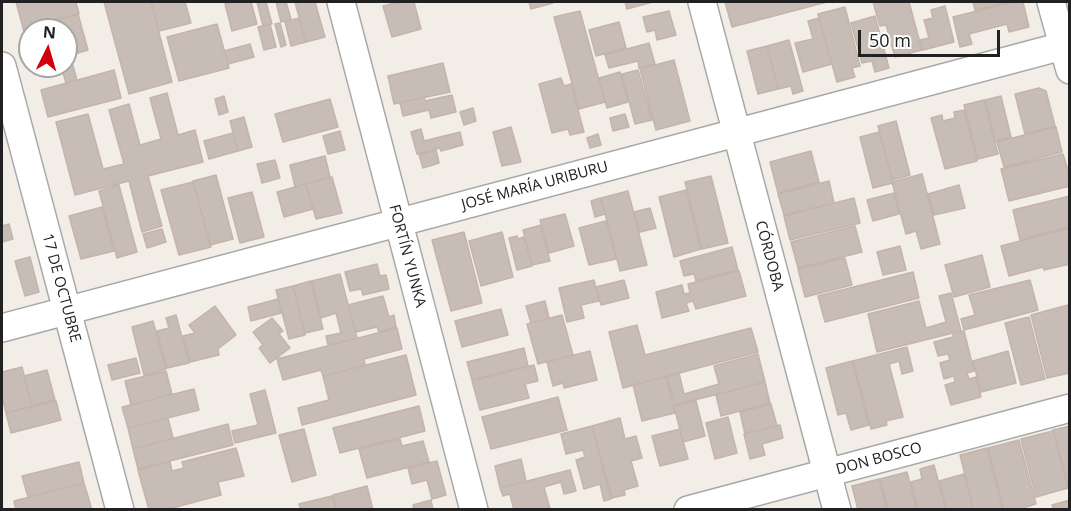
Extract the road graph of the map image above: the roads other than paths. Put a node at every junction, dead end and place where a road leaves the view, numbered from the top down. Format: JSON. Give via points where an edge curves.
{"nodes":[{"id":1,"x":341,"y":2,"type":"edge"},
{"id":2,"x":702,"y":2,"type":"edge"},
{"id":3,"x":1051,"y":2,"type":"edge"},
{"id":4,"x":1067,"y":53,"type":"edge"},
{"id":5,"x":2,"y":66,"type":"edge"},
{"id":6,"x":736,"y":133,"type":"junction"},
{"id":7,"x":398,"y":222,"type":"junction"},
{"id":8,"x":67,"y":311,"type":"junction"},
{"id":9,"x":2,"y":328,"type":"edge"},
{"id":10,"x":1070,"y":408,"type":"edge"},
{"id":11,"x":827,"y":473,"type":"junction"},
{"id":12,"x":120,"y":510,"type":"edge"},
{"id":13,"x":474,"y":510,"type":"edge"},
{"id":14,"x":688,"y":510,"type":"edge"},
{"id":15,"x":837,"y":510,"type":"edge"}],
"edges":[{"from":1,"to":7,"type":"street","name":"FORTÍN YUNKA"},
{"from":2,"to":6,"type":"street","name":"CÓRDOBA"},
{"from":3,"to":4,"type":"street"},
{"from":4,"to":6,"type":"street","name":"JOSÉ MARÍA URIBURU"},
{"from":5,"to":8,"type":"street","name":"17 DE OCTUBRE"},
{"from":6,"to":7,"type":"street","name":"JOSÉ MARÍA URIBURU"},
{"from":6,"to":11,"type":"street","name":"CÓRDOBA"},
{"from":7,"to":8,"type":"street","name":"JOSÉ MARÍA URIBURU"},
{"from":7,"to":13,"type":"street","name":"FORTÍN YUNKA"},
{"from":8,"to":9,"type":"street","name":"JOSÉ MARÍA URIBURU"},
{"from":8,"to":12,"type":"street","name":"17 DE OCTUBRE"},
{"from":10,"to":11,"type":"street","name":"DON BOSCO"},
{"from":11,"to":14,"type":"street","name":"DON BOSCO"},
{"from":11,"to":15,"type":"street","name":"CÓRDOBA"}]}
